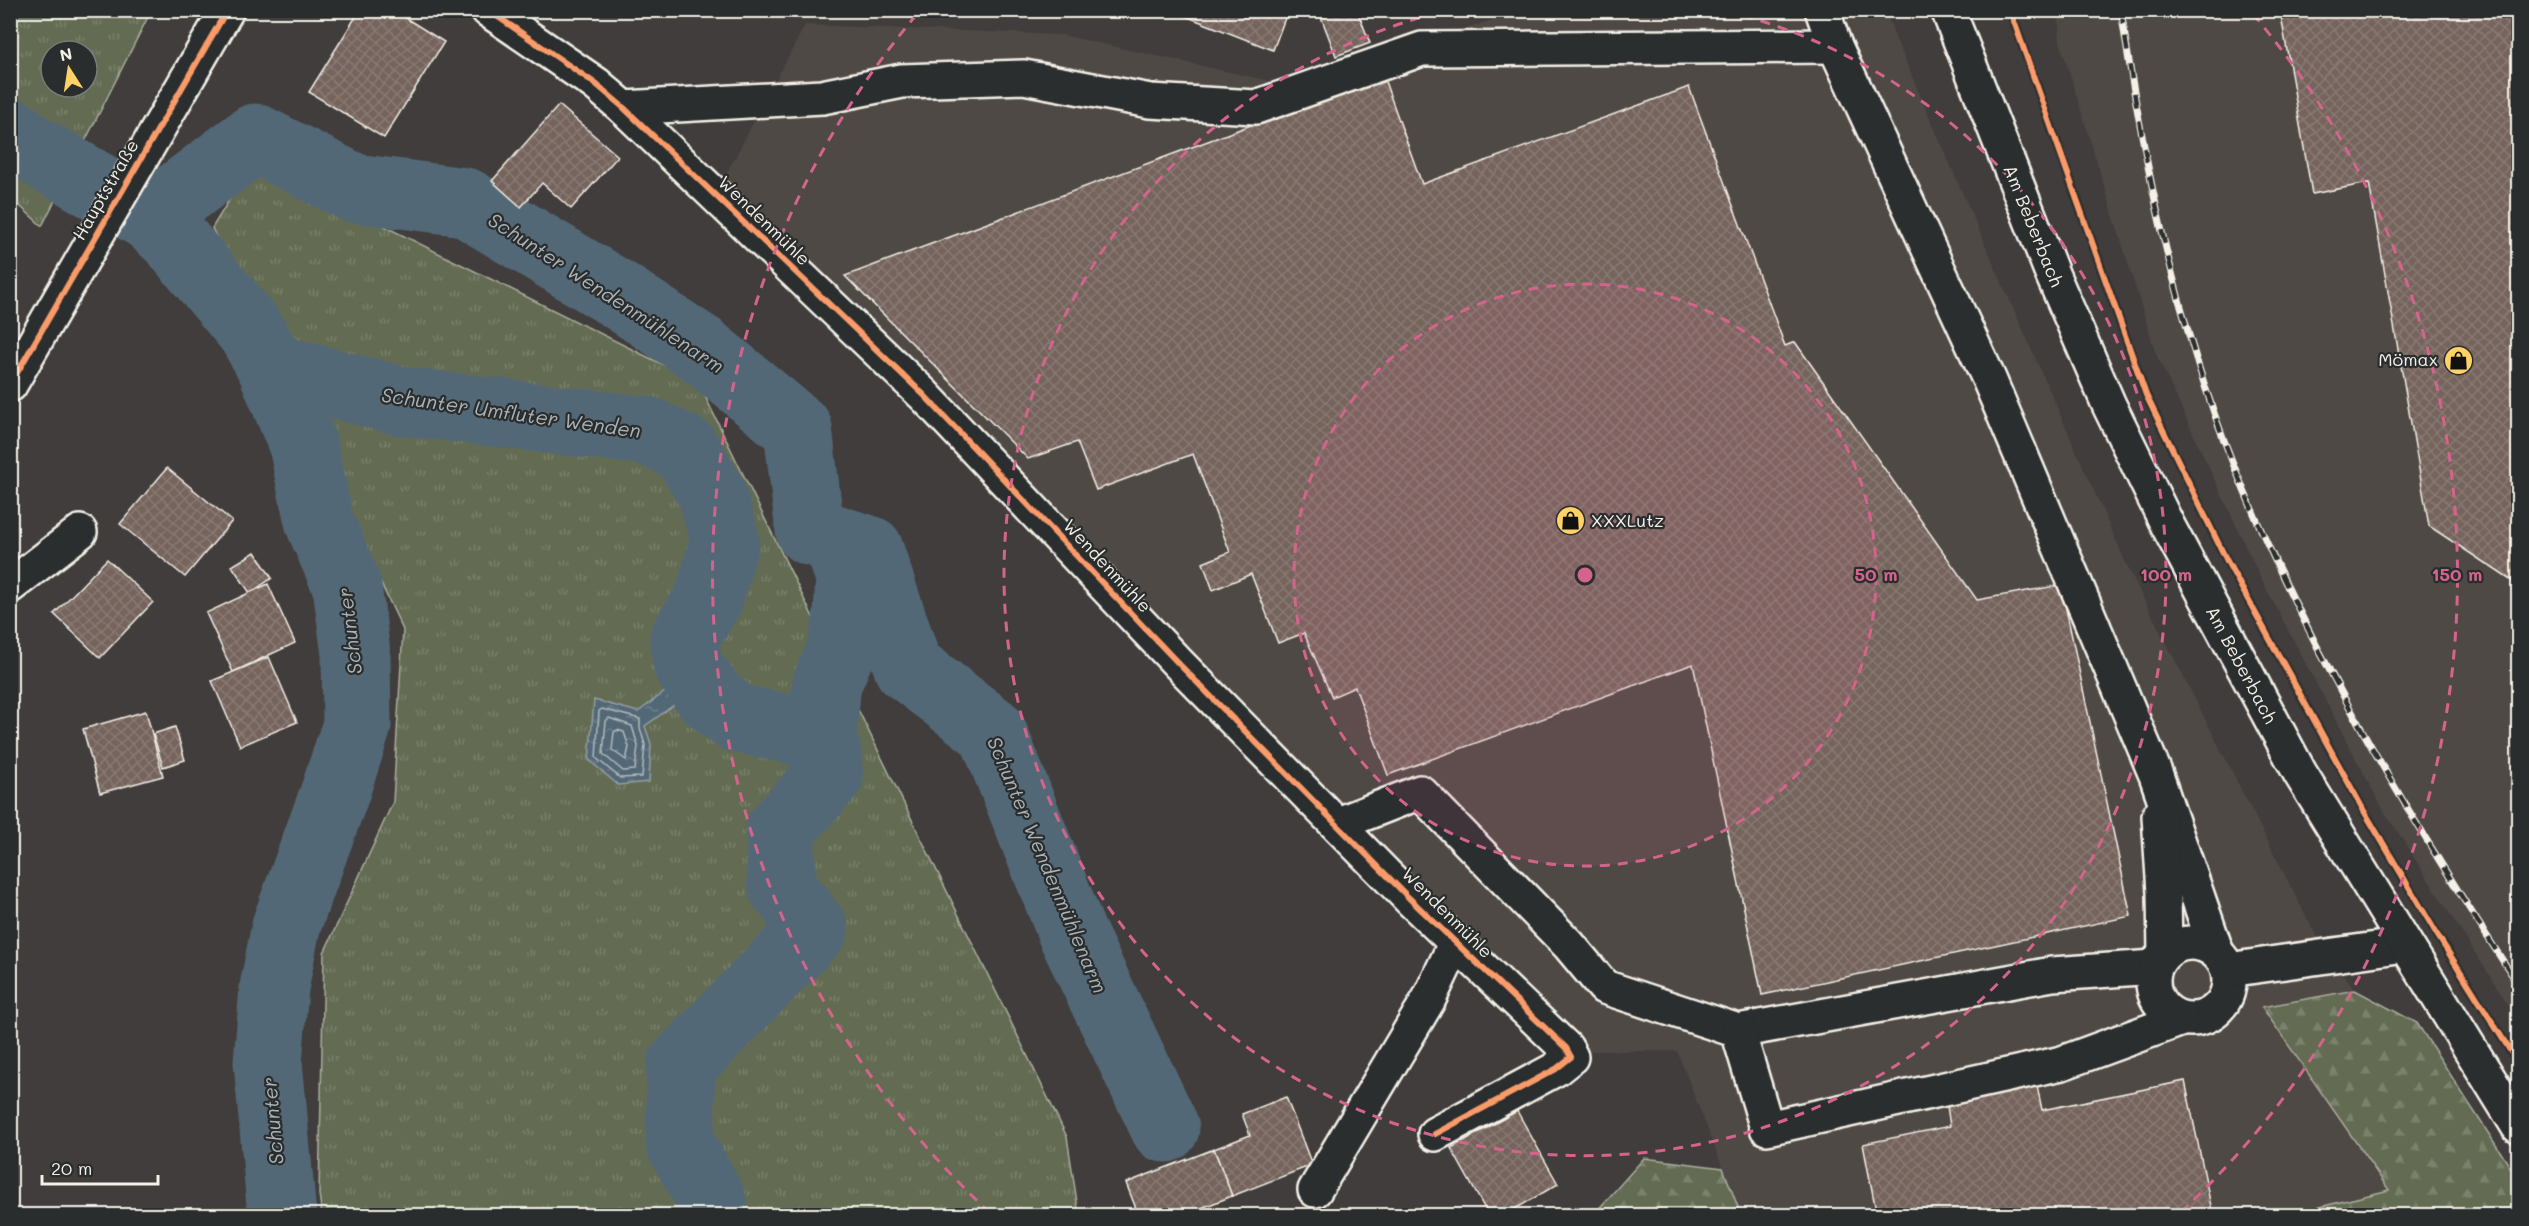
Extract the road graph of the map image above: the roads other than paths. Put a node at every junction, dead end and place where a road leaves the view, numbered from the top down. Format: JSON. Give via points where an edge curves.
{"nodes":[{"id":1,"x":226,"y":10,"type":"edge"},
{"id":2,"x":488,"y":10,"type":"edge"},
{"id":3,"x":1822,"y":10,"type":"edge"},
{"id":4,"x":1948,"y":10,"type":"edge"},
{"id":5,"x":1834,"y":46,"type":"junction"},
{"id":6,"x":624,"y":108,"type":"junction"},
{"id":7,"x":10,"y":385,"type":"edge"},
{"id":8,"x":80,"y":532,"type":"dead end"},
{"id":9,"x":10,"y":586,"type":"edge"},
{"id":10,"x":2156,"y":775,"type":"junction"},
{"id":11,"x":1338,"y":824,"type":"junction"},
{"id":12,"x":1455,"y":944,"type":"junction"},
{"id":13,"x":2405,"y":945,"type":"junction"},
{"id":14,"x":2160,"y":960,"type":"junction"},
{"id":15,"x":2222,"y":962,"type":"junction"},
{"id":16,"x":2182,"y":1018,"type":"junction"},
{"id":17,"x":1738,"y":1031,"type":"junction"},
{"id":18,"x":2518,"y":1126,"type":"edge"},
{"id":19,"x":1435,"y":1134,"type":"dead end"},
{"id":20,"x":1315,"y":1190,"type":"dead end"}],
"edges":[{"from":1,"to":7,"type":"street","name":"Hauptstraße"},
{"from":2,"to":6,"type":"street","name":"Wendenmühle","via":[[596,84]]},
{"from":3,"to":5,"type":"street"},
{"from":4,"to":13,"type":"street","name":"Am Beberbach","via":[[2053,276],[2109,405],[2168,526],[2300,773]]},
{"from":5,"to":6,"type":"street","via":[[1422,49],[1256,106],[1150,101],[1024,77],[902,81],[822,97]]},
{"from":5,"to":10,"type":"street","via":[[1989,379]]},
{"from":6,"to":11,"type":"street","name":"Wendenmühle","via":[[924,395],[1178,663]]},
{"from":8,"to":9,"type":"street"},
{"from":10,"to":14,"type":"street","via":[[2164,893]]},
{"from":10,"to":15,"type":"street"},
{"from":11,"to":12,"type":"street","name":"Wendenmühle"},
{"from":11,"to":17,"type":"street","via":[[1420,792],[1569,945],[1604,987]]},
{"from":12,"to":19,"type":"street","name":"Wendenmühle","via":[[1571,1057],[1557,1069]]},
{"from":12,"to":20,"type":"street","name":"Wendenmühle","via":[[1429,999]]},
{"from":13,"to":15,"type":"street"},
{"from":13,"to":18,"type":"street","name":"Am Beberbach"},
{"from":14,"to":15,"type":"street","via":[[2181,944],[2200,944]]},
{"from":14,"to":16,"type":"street","via":[[2152,983],[2157,999],[2167,1011]]},
{"from":14,"to":17,"type":"street","via":[[2052,974]]},
{"from":15,"to":16,"type":"street","via":[[2229,983],[2226,997],[2208,1016]]},
{"from":16,"to":17,"type":"street","via":[[2062,1063],[1767,1128]]}]}
